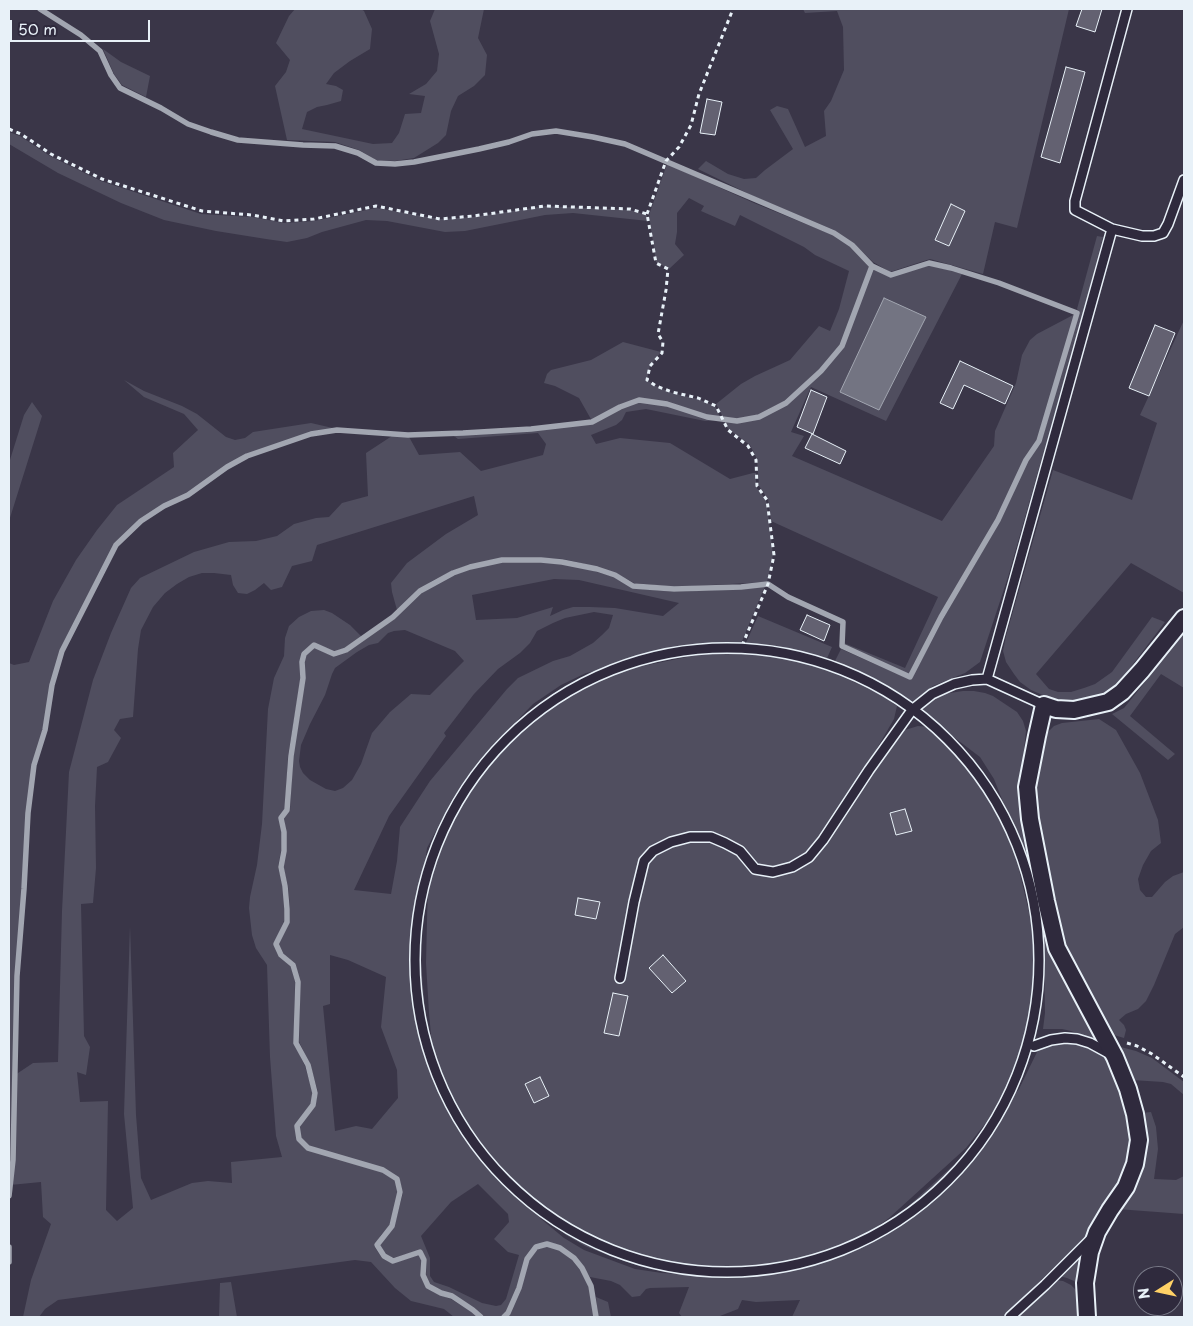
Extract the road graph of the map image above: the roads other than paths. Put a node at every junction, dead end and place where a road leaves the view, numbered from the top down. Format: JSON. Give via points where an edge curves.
{"nodes":[{"id":1,"x":1127,"y":9,"type":"edge"},
{"id":2,"x":1184,"y":180,"type":"edge"},
{"id":3,"x":1112,"y":228,"type":"junction"},
{"id":4,"x":1184,"y":618,"type":"edge"},
{"id":5,"x":987,"y":679,"type":"junction"},
{"id":6,"x":1044,"y":705,"type":"junction"},
{"id":7,"x":912,"y":710,"type":"junction"},
{"id":8,"x":620,"y":978,"type":"dead end"},
{"id":9,"x":1034,"y":1046,"type":"junction"},
{"id":10,"x":1115,"y":1057,"type":"junction"},
{"id":11,"x":936,"y":1179,"type":"dead end"},
{"id":12,"x":916,"y":1197,"type":"dead end"},
{"id":13,"x":1097,"y":1232,"type":"junction"},
{"id":14,"x":578,"y":1245,"type":"dead end"},
{"id":15,"x":593,"y":1252,"type":"dead end"},
{"id":16,"x":1010,"y":1317,"type":"edge"},
{"id":17,"x":1087,"y":1317,"type":"edge"}],
"edges":[{"from":1,"to":3,"type":"lane","via":[[1075,201],[1075,210]]},
{"from":2,"to":3,"type":"lane","via":[[1163,233],[1142,236]]},
{"from":3,"to":5,"type":"lane"},
{"from":4,"to":6,"type":"street","via":[[1142,670],[1108,702],[1074,710]]},
{"from":5,"to":6,"type":"lane"},
{"from":5,"to":7,"type":"lane","via":[[954,684],[932,694]]},
{"from":6,"to":10,"type":"street","via":[[1027,787],[1046,901],[1057,948]]},
{"from":7,"to":8,"type":"lane","via":[[823,840],[809,857],[792,867],[773,872],[755,869],[740,851],[711,837],[690,837],[653,851],[644,861]]},
{"from":7,"to":9,"type":"lane","via":[[977,758],[1005,814],[1035,924],[1041,968],[1042,998]]},
{"from":7,"to":14,"type":"lane","via":[[844,675],[778,649],[697,652],[587,675],[556,692],[535,705],[455,799],[430,849],[426,880],[423,962],[430,1046],[437,1075],[446,1103],[462,1128],[543,1218]]},
{"from":9,"to":10,"type":"lane","via":[[1051,1040],[1077,1039]]},
{"from":9,"to":11,"type":"lane","via":[[1017,1088],[968,1150]]},
{"from":10,"to":13,"type":"street","via":[[1135,1114],[1138,1140],[1135,1164],[1126,1187]]},
{"from":12,"to":15,"type":"lane","via":[[891,1220],[842,1250],[767,1273],[662,1272],[635,1267]]},
{"from":13,"to":16,"type":"lane"},
{"from":13,"to":17,"type":"street","via":[[1085,1284]]}]}
